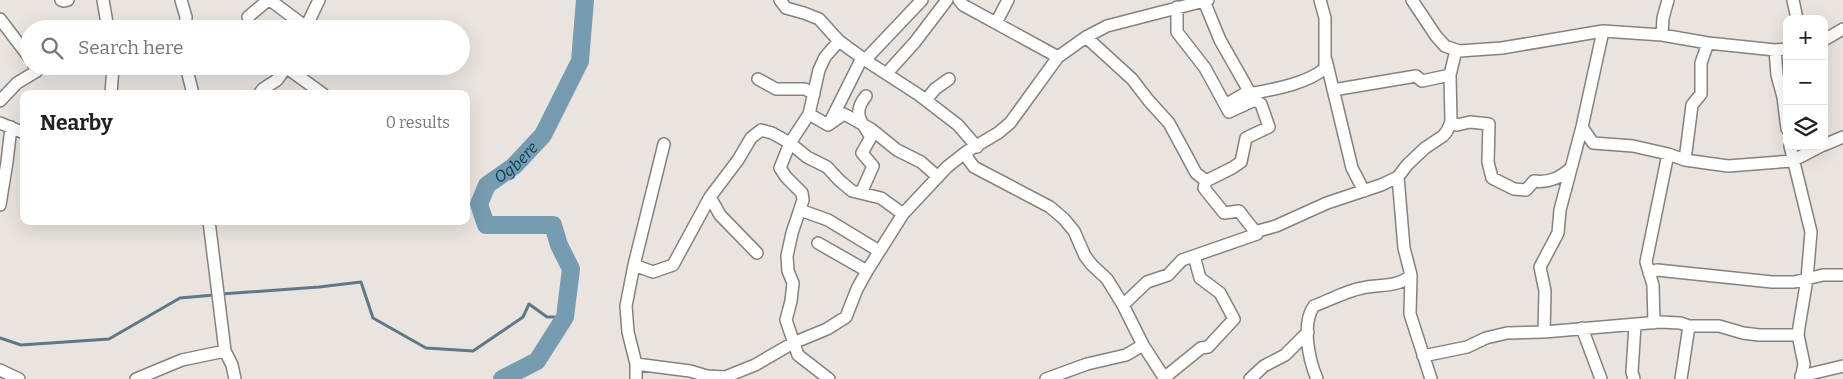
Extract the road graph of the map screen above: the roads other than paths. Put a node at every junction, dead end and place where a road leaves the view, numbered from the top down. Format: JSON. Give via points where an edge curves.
{"nodes":[{"id":1,"x":62,"y":0,"type":"edge"},
{"id":2,"x":68,"y":0,"type":"edge"},
{"id":3,"x":103,"y":0,"type":"edge"},
{"id":4,"x":269,"y":0,"type":"edge"},
{"id":5,"x":319,"y":0,"type":"edge"},
{"id":6,"x":780,"y":0,"type":"edge"},
{"id":7,"x":922,"y":0,"type":"edge"},
{"id":8,"x":947,"y":0,"type":"edge"},
{"id":9,"x":959,"y":0,"type":"edge"},
{"id":10,"x":1008,"y":0,"type":"edge"},
{"id":11,"x":1320,"y":0,"type":"edge"},
{"id":12,"x":1412,"y":0,"type":"edge"},
{"id":13,"x":1668,"y":0,"type":"edge"},
{"id":14,"x":1793,"y":0,"type":"edge"},
{"id":15,"x":184,"y":1,"type":"edge"},
{"id":16,"x":1206,"y":1,"type":"edge"},
{"id":17,"x":1162,"y":5,"type":"edge"},
{"id":18,"x":1177,"y":7,"type":"junction"},
{"id":19,"x":1796,"y":15,"type":"edge"},
{"id":20,"x":248,"y":17,"type":"dead end"},
{"id":21,"x":0,"y":19,"type":"edge"},
{"id":22,"x":106,"y":20,"type":"edge"},
{"id":23,"x":186,"y":20,"type":"edge"},
{"id":24,"x":295,"y":20,"type":"edge"},
{"id":25,"x":310,"y":20,"type":"edge"},
{"id":26,"x":996,"y":23,"type":"junction"},
{"id":27,"x":1843,"y":29,"type":"edge"},
{"id":28,"x":1603,"y":31,"type":"junction"},
{"id":29,"x":1662,"y":35,"type":"junction"},
{"id":30,"x":1086,"y":37,"type":"junction"},
{"id":31,"x":1828,"y":38,"type":"edge"},
{"id":32,"x":839,"y":41,"type":"junction"},
{"id":33,"x":1708,"y":43,"type":"junction"},
{"id":34,"x":20,"y":45,"type":"edge"},
{"id":35,"x":1783,"y":49,"type":"edge"},
{"id":36,"x":1456,"y":50,"type":"junction"},
{"id":37,"x":1775,"y":50,"type":"junction"},
{"id":38,"x":1058,"y":57,"type":"junction"},
{"id":39,"x":863,"y":59,"type":"junction"},
{"id":40,"x":1326,"y":60,"type":"junction"},
{"id":41,"x":887,"y":73,"type":"junction"},
{"id":42,"x":30,"y":75,"type":"edge"},
{"id":43,"x":112,"y":75,"type":"edge"},
{"id":44,"x":188,"y":75,"type":"edge"},
{"id":45,"x":281,"y":75,"type":"edge"},
{"id":46,"x":298,"y":75,"type":"edge"},
{"id":47,"x":1450,"y":75,"type":"junction"},
{"id":48,"x":758,"y":79,"type":"dead end"},
{"id":49,"x":949,"y":79,"type":"dead end"},
{"id":50,"x":111,"y":90,"type":"edge"},
{"id":51,"x":192,"y":90,"type":"edge"},
{"id":52,"x":262,"y":90,"type":"edge"},
{"id":53,"x":318,"y":90,"type":"edge"},
{"id":54,"x":1332,"y":90,"type":"junction"},
{"id":55,"x":1249,"y":91,"type":"junction"},
{"id":56,"x":814,"y":94,"type":"junction"},
{"id":57,"x":866,"y":96,"type":"dead end"},
{"id":58,"x":926,"y":100,"type":"junction"},
{"id":59,"x":0,"y":102,"type":"edge"},
{"id":60,"x":1225,"y":105,"type":"junction"},
{"id":61,"x":1784,"y":105,"type":"edge"},
{"id":62,"x":809,"y":114,"type":"junction"},
{"id":63,"x":1451,"y":122,"type":"junction"},
{"id":64,"x":6,"y":125,"type":"edge"},
{"id":65,"x":828,"y":125,"type":"junction"},
{"id":66,"x":863,"y":125,"type":"junction"},
{"id":67,"x":1582,"y":127,"type":"junction"},
{"id":68,"x":20,"y":131,"type":"edge"},
{"id":69,"x":1843,"y":137,"type":"edge"},
{"id":70,"x":790,"y":143,"type":"junction"},
{"id":71,"x":664,"y":144,"type":"dead end"},
{"id":72,"x":1828,"y":144,"type":"edge"},
{"id":73,"x":978,"y":147,"type":"junction"},
{"id":74,"x":1791,"y":150,"type":"edge"},
{"id":75,"x":1815,"y":150,"type":"edge"},
{"id":76,"x":966,"y":152,"type":"junction"},
{"id":77,"x":1668,"y":154,"type":"junction"},
{"id":78,"x":1685,"y":160,"type":"junction"},
{"id":79,"x":1792,"y":161,"type":"junction"},
{"id":80,"x":1571,"y":168,"type":"junction"},
{"id":81,"x":938,"y":177,"type":"junction"},
{"id":82,"x":1398,"y":177,"type":"junction"},
{"id":83,"x":1206,"y":181,"type":"junction"},
{"id":84,"x":1364,"y":191,"type":"junction"},
{"id":85,"x":861,"y":193,"type":"junction"},
{"id":86,"x":710,"y":198,"type":"junction"},
{"id":87,"x":0,"y":205,"type":"edge"},
{"id":88,"x":800,"y":210,"type":"junction"},
{"id":89,"x":903,"y":214,"type":"junction"},
{"id":90,"x":210,"y":225,"type":"edge"},
{"id":91,"x":1257,"y":234,"type":"junction"},
{"id":92,"x":818,"y":243,"type":"dead end"},
{"id":93,"x":879,"y":250,"type":"junction"},
{"id":94,"x":757,"y":253,"type":"dead end"},
{"id":95,"x":1194,"y":256,"type":"junction"},
{"id":96,"x":634,"y":265,"type":"junction"},
{"id":97,"x":867,"y":271,"type":"junction"},
{"id":98,"x":1649,"y":273,"type":"junction"},
{"id":99,"x":1411,"y":275,"type":"junction"},
{"id":100,"x":1843,"y":275,"type":"edge"},
{"id":101,"x":1807,"y":279,"type":"junction"},
{"id":102,"x":1123,"y":305,"type":"junction"},
{"id":103,"x":1654,"y":323,"type":"junction"},
{"id":104,"x":1635,"y":324,"type":"junction"},
{"id":105,"x":1688,"y":326,"type":"junction"},
{"id":106,"x":1582,"y":328,"type":"junction"},
{"id":107,"x":1308,"y":332,"type":"junction"},
{"id":108,"x":1544,"y":332,"type":"junction"},
{"id":109,"x":1798,"y":335,"type":"junction"},
{"id":110,"x":793,"y":343,"type":"junction"},
{"id":111,"x":1143,"y":345,"type":"junction"},
{"id":112,"x":225,"y":351,"type":"junction"},
{"id":113,"x":1423,"y":356,"type":"junction"},
{"id":114,"x":636,"y":364,"type":"junction"},
{"id":115,"x":1843,"y":366,"type":"edge"},
{"id":116,"x":0,"y":370,"type":"edge"},
{"id":117,"x":740,"y":375,"type":"edge"},
{"id":118,"x":1801,"y":377,"type":"edge"},
{"id":119,"x":1164,"y":378,"type":"edge"},
{"id":120,"x":19,"y":379,"type":"edge"},
{"id":121,"x":136,"y":379,"type":"edge"},
{"id":122,"x":235,"y":379,"type":"edge"},
{"id":123,"x":636,"y":379,"type":"edge"},
{"id":124,"x":829,"y":379,"type":"edge"},
{"id":125,"x":1046,"y":379,"type":"edge"},
{"id":126,"x":1250,"y":379,"type":"edge"},
{"id":127,"x":1317,"y":379,"type":"edge"},
{"id":128,"x":1431,"y":379,"type":"edge"},
{"id":129,"x":1601,"y":379,"type":"edge"},
{"id":130,"x":1634,"y":379,"type":"edge"},
{"id":131,"x":1681,"y":379,"type":"edge"}],
"edges":[{"from":1,"to":2,"type":"street"},
{"from":3,"to":22,"type":"street"},
{"from":4,"to":20,"type":"street"},
{"from":4,"to":24,"type":"street"},
{"from":5,"to":25,"type":"street"},
{"from":6,"to":32,"type":"street","via":[[786,8],[820,19]]},
{"from":7,"to":39,"type":"street"},
{"from":8,"to":41,"type":"street"},
{"from":9,"to":26,"type":"street"},
{"from":10,"to":26,"type":"street"},
{"from":11,"to":40,"type":"street","via":[[1325,18]]},
{"from":12,"to":36,"type":"street","via":[[1436,36]]},
{"from":13,"to":29,"type":"street"},
{"from":14,"to":19,"type":"street"},
{"from":15,"to":23,"type":"street"},
{"from":16,"to":18,"type":"street"},
{"from":16,"to":55,"type":"street","via":[[1220,40]]},
{"from":17,"to":18,"type":"street"},
{"from":17,"to":30,"type":"street"},
{"from":18,"to":60,"type":"street","via":[[1177,32],[1205,68]]},
{"from":21,"to":34,"type":"street"},
{"from":26,"to":38,"type":"street"},
{"from":27,"to":31,"type":"street"},
{"from":28,"to":29,"type":"street"},
{"from":28,"to":36,"type":"street","via":[[1502,48]]},
{"from":28,"to":67,"type":"street"},
{"from":29,"to":33,"type":"street"},
{"from":30,"to":38,"type":"street"},
{"from":30,"to":83,"type":"street","via":[[1132,79],[1170,122],[1196,173]]},
{"from":32,"to":39,"type":"street"},
{"from":32,"to":56,"type":"street","via":[[822,63]]},
{"from":33,"to":37,"type":"street"},
{"from":33,"to":78,"type":"street","via":[[1701,64],[1701,94],[1692,104]]},
{"from":35,"to":37,"type":"street"},
{"from":36,"to":47,"type":"street"},
{"from":37,"to":61,"type":"street"},
{"from":38,"to":73,"type":"street","via":[[1010,124]]},
{"from":39,"to":41,"type":"street"},
{"from":39,"to":65,"type":"street"},
{"from":40,"to":54,"type":"street"},
{"from":40,"to":55,"type":"street","via":[[1325,68],[1319,73],[1286,86],[1254,93]]},
{"from":41,"to":58,"type":"street"},
{"from":42,"to":59,"type":"street","via":[[17,83]]},
{"from":43,"to":50,"type":"street"},
{"from":44,"to":51,"type":"street"},
{"from":45,"to":52,"type":"street"},
{"from":46,"to":53,"type":"street"},
{"from":47,"to":54,"type":"street","via":[[1422,81],[1416,76],[1402,77]]},
{"from":47,"to":63,"type":"street"},
{"from":48,"to":56,"type":"street","via":[[776,89],[805,88]]},
{"from":49,"to":58,"type":"street"},
{"from":54,"to":84,"type":"street","via":[[1352,168]]},
{"from":55,"to":60,"type":"street"},
{"from":56,"to":62,"type":"street"},
{"from":57,"to":66,"type":"street","via":[[859,109]]},
{"from":58,"to":73,"type":"street"},
{"from":60,"to":83,"type":"street","via":[[1229,112],[1255,100],[1261,104],[1269,127],[1246,138],[1241,162]]},
{"from":62,"to":65,"type":"street"},
{"from":62,"to":70,"type":"street"},
{"from":63,"to":80,"type":"street","via":[[1457,125],[1470,122],[1489,124],[1488,162],[1492,178],[1514,189],[1526,190],[1534,181],[1554,179]]},
{"from":63,"to":82,"type":"street","via":[[1443,136],[1425,148]]},
{"from":64,"to":68,"type":"street"},
{"from":64,"to":87,"type":"street","via":[[7,162]]},
{"from":65,"to":66,"type":"street","via":[[844,114]]},
{"from":66,"to":81,"type":"street","via":[[896,150],[921,162]]},
{"from":66,"to":85,"type":"street","via":[[871,137],[862,153],[873,166]]},
{"from":67,"to":77,"type":"street","via":[[1594,143],[1633,146]]},
{"from":67,"to":80,"type":"street"},
{"from":69,"to":72,"type":"street"},
{"from":70,"to":85,"type":"street","via":[[827,167],[852,191]]},
{"from":70,"to":86,"type":"street","via":[[761,130],[751,138]]},
{"from":70,"to":88,"type":"street","via":[[780,168],[802,193],[804,200]]},
{"from":71,"to":96,"type":"street"},
{"from":73,"to":76,"type":"street"},
{"from":74,"to":79,"type":"street"},
{"from":75,"to":79,"type":"street"},
{"from":76,"to":81,"type":"street"},
{"from":76,"to":102,"type":"street","via":[[974,167],[1050,206],[1064,219],[1074,231],[1085,256],[1107,279]]},
{"from":77,"to":78,"type":"street"},
{"from":77,"to":98,"type":"street","via":[[1646,262]]},
{"from":78,"to":79,"type":"street","via":[[1728,166]]},
{"from":79,"to":101,"type":"street","via":[[1811,232]]},
{"from":80,"to":108,"type":"street","via":[[1560,210],[1558,233],[1540,267],[1545,291]]},
{"from":81,"to":89,"type":"street"},
{"from":82,"to":84,"type":"street"},
{"from":82,"to":99,"type":"street","via":[[1404,248]]},
{"from":83,"to":91,"type":"street","via":[[1204,188],[1224,213],[1239,211]]},
{"from":84,"to":91,"type":"street","via":[[1327,203]]},
{"from":85,"to":89,"type":"street","via":[[881,198]]},
{"from":86,"to":94,"type":"street","via":[[720,215]]},
{"from":86,"to":96,"type":"street","via":[[673,265],[653,272]]},
{"from":88,"to":93,"type":"street","via":[[828,220]]},
{"from":88,"to":110,"type":"street","via":[[787,256],[793,283],[786,320]]},
{"from":89,"to":93,"type":"street"},
{"from":90,"to":112,"type":"street"},
{"from":91,"to":95,"type":"street"},
{"from":92,"to":97,"type":"street"},
{"from":93,"to":97,"type":"street"},
{"from":95,"to":102,"type":"street","via":[[1182,260],[1168,275],[1147,282]]},
{"from":95,"to":119,"type":"street","via":[[1200,278],[1220,293],[1234,319],[1208,346]]},
{"from":96,"to":114,"type":"street","via":[[626,306]]},
{"from":97,"to":110,"type":"street","via":[[846,317]]},
{"from":98,"to":101,"type":"street","via":[[1658,270],[1772,282]]},
{"from":98,"to":103,"type":"street","via":[[1653,284]]},
{"from":99,"to":107,"type":"street","via":[[1398,283],[1362,288],[1314,306],[1309,313]]},
{"from":99,"to":113,"type":"street","via":[[1410,314]]},
{"from":100,"to":101,"type":"street"},
{"from":101,"to":109,"type":"street"},
{"from":102,"to":111,"type":"street"},
{"from":103,"to":104,"type":"street"},
{"from":103,"to":105,"type":"street"},
{"from":104,"to":106,"type":"street"},
{"from":104,"to":130,"type":"street"},
{"from":105,"to":109,"type":"street","via":[[1719,326],[1759,335]]},
{"from":105,"to":131,"type":"street"},
{"from":106,"to":108,"type":"street"},
{"from":106,"to":129,"type":"street"},
{"from":107,"to":126,"type":"street","via":[[1285,355],[1264,366]]},
{"from":107,"to":127,"type":"street","via":[[1307,345]]},
{"from":108,"to":113,"type":"street","via":[[1507,333]]},
{"from":109,"to":118,"type":"street","via":[[1804,364]]},
{"from":110,"to":117,"type":"street"},
{"from":110,"to":124,"type":"street","via":[[798,355]]},
{"from":111,"to":119,"type":"street"},
{"from":111,"to":125,"type":"street","via":[[1126,355],[1087,364]]},
{"from":112,"to":121,"type":"street","via":[[182,360]]},
{"from":112,"to":122,"type":"street"},
{"from":113,"to":128,"type":"street"},
{"from":114,"to":117,"type":"street","via":[[707,376]]},
{"from":114,"to":123,"type":"street"},
{"from":115,"to":118,"type":"street"},
{"from":116,"to":120,"type":"street"}]}
